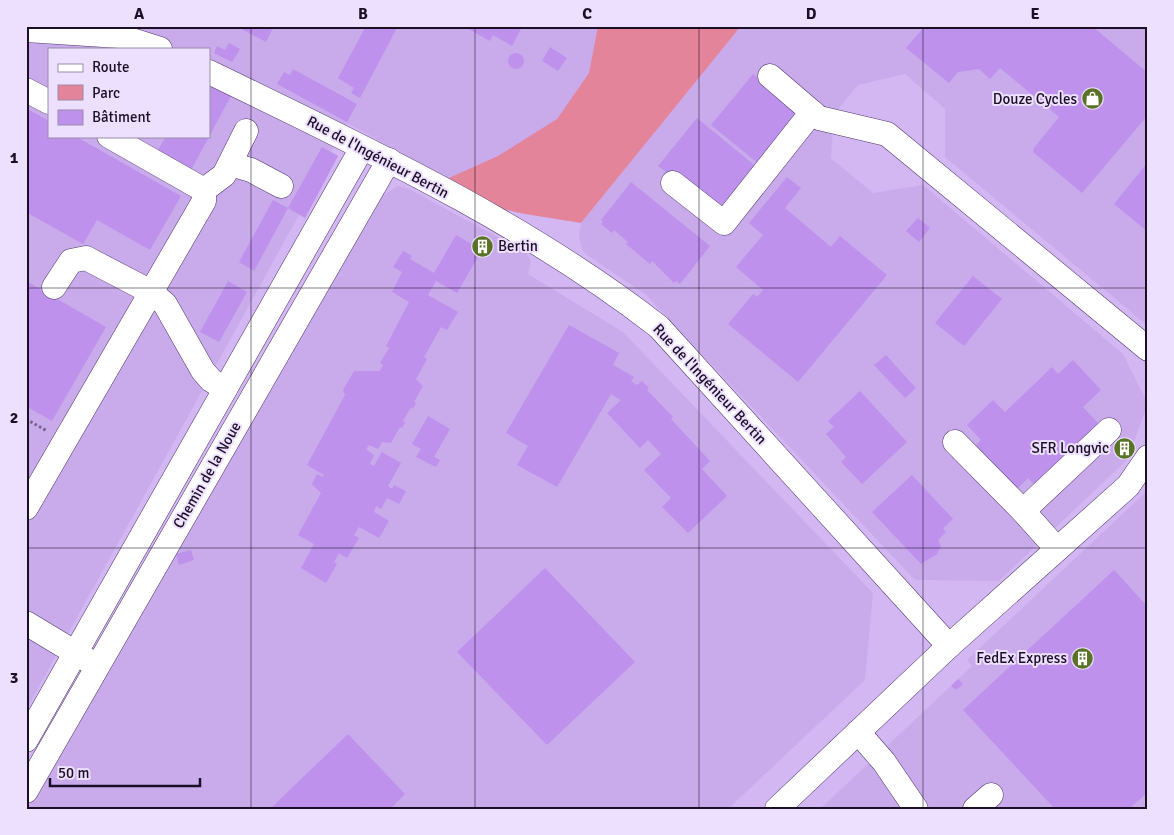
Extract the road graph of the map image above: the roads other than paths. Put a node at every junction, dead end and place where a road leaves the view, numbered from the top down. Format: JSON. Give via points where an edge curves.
{"nodes":[{"id":1,"x":26,"y":30,"type":"edge"},
{"id":2,"x":157,"y":48,"type":"edge"},
{"id":3,"x":210,"y":72,"type":"edge"},
{"id":4,"x":770,"y":76,"type":"dead end"},
{"id":5,"x":26,"y":90,"type":"edge"},
{"id":6,"x":48,"y":101,"type":"edge"},
{"id":7,"x":812,"y":112,"type":"junction"},
{"id":8,"x":246,"y":131,"type":"dead end"},
{"id":9,"x":113,"y":138,"type":"edge"},
{"id":10,"x":362,"y":148,"type":"junction"},
{"id":11,"x":389,"y":160,"type":"junction"},
{"id":12,"x":230,"y":164,"type":"junction"},
{"id":13,"x":673,"y":183,"type":"dead end"},
{"id":14,"x":281,"y":186,"type":"dead end"},
{"id":15,"x":204,"y":190,"type":"junction"},
{"id":16,"x":54,"y":287,"type":"dead end"},
{"id":17,"x":151,"y":292,"type":"junction"},
{"id":18,"x":1148,"y":350,"type":"edge"},
{"id":19,"x":225,"y":389,"type":"junction"},
{"id":20,"x":1109,"y":430,"type":"dead end"},
{"id":21,"x":955,"y":442,"type":"dead end"},
{"id":22,"x":1148,"y":457,"type":"edge"},
{"id":23,"x":26,"y":508,"type":"edge"},
{"id":24,"x":1023,"y":511,"type":"junction"},
{"id":25,"x":1057,"y":549,"type":"junction"},
{"id":26,"x":26,"y":623,"type":"edge"},
{"id":27,"x":949,"y":646,"type":"junction"},
{"id":28,"x":76,"y":653,"type":"junction"},
{"id":29,"x":98,"y":666,"type":"junction"},
{"id":30,"x":858,"y":732,"type":"junction"},
{"id":31,"x":26,"y":740,"type":"edge"},
{"id":32,"x":26,"y":791,"type":"edge"},
{"id":33,"x":776,"y":809,"type":"edge"},
{"id":34,"x":916,"y":809,"type":"edge"}],
"edges":[{"from":1,"to":2,"type":"street","via":[[119,36]]},
{"from":3,"to":10,"type":"street","name":"Rue de l'Ingénieur Bertin"},
{"from":4,"to":7,"type":"street"},
{"from":5,"to":6,"type":"street"},
{"from":7,"to":13,"type":"street","via":[[724,223]]},
{"from":7,"to":18,"type":"street","via":[[819,118],[887,134]]},
{"from":8,"to":12,"type":"street"},
{"from":9,"to":15,"type":"street"},
{"from":10,"to":11,"type":"street","name":"Rue de l'Ingénieur Bertin"},
{"from":10,"to":19,"type":"street","name":"Chemin de la Noue"},
{"from":11,"to":27,"type":"street","name":"Rue de l'Ingénieur Bertin","via":[[612,290],[659,327]]},
{"from":11,"to":29,"type":"street","name":"Chemin de la Noue"},
{"from":12,"to":14,"type":"street","via":[[251,170]]},
{"from":12,"to":15,"type":"street","via":[[224,175]]},
{"from":15,"to":17,"type":"street","via":[[204,201]]},
{"from":16,"to":17,"type":"street","via":[[71,261],[86,258]]},
{"from":17,"to":19,"type":"street","via":[[165,304],[203,371],[210,380]]},
{"from":17,"to":23,"type":"street"},
{"from":19,"to":28,"type":"street","name":"Chemin de la Noue"},
{"from":20,"to":24,"type":"street"},
{"from":21,"to":24,"type":"street"},
{"from":22,"to":25,"type":"street","via":[[1128,486]]},
{"from":24,"to":25,"type":"street"},
{"from":25,"to":27,"type":"street"},
{"from":26,"to":28,"type":"street"},
{"from":27,"to":30,"type":"street"},
{"from":28,"to":29,"type":"street"},
{"from":28,"to":31,"type":"street","name":"Chemin de la Noue"},
{"from":29,"to":32,"type":"street","name":"Chemin de la Noue"},
{"from":30,"to":33,"type":"street"},
{"from":30,"to":34,"type":"street","via":[[884,762]]}]}
